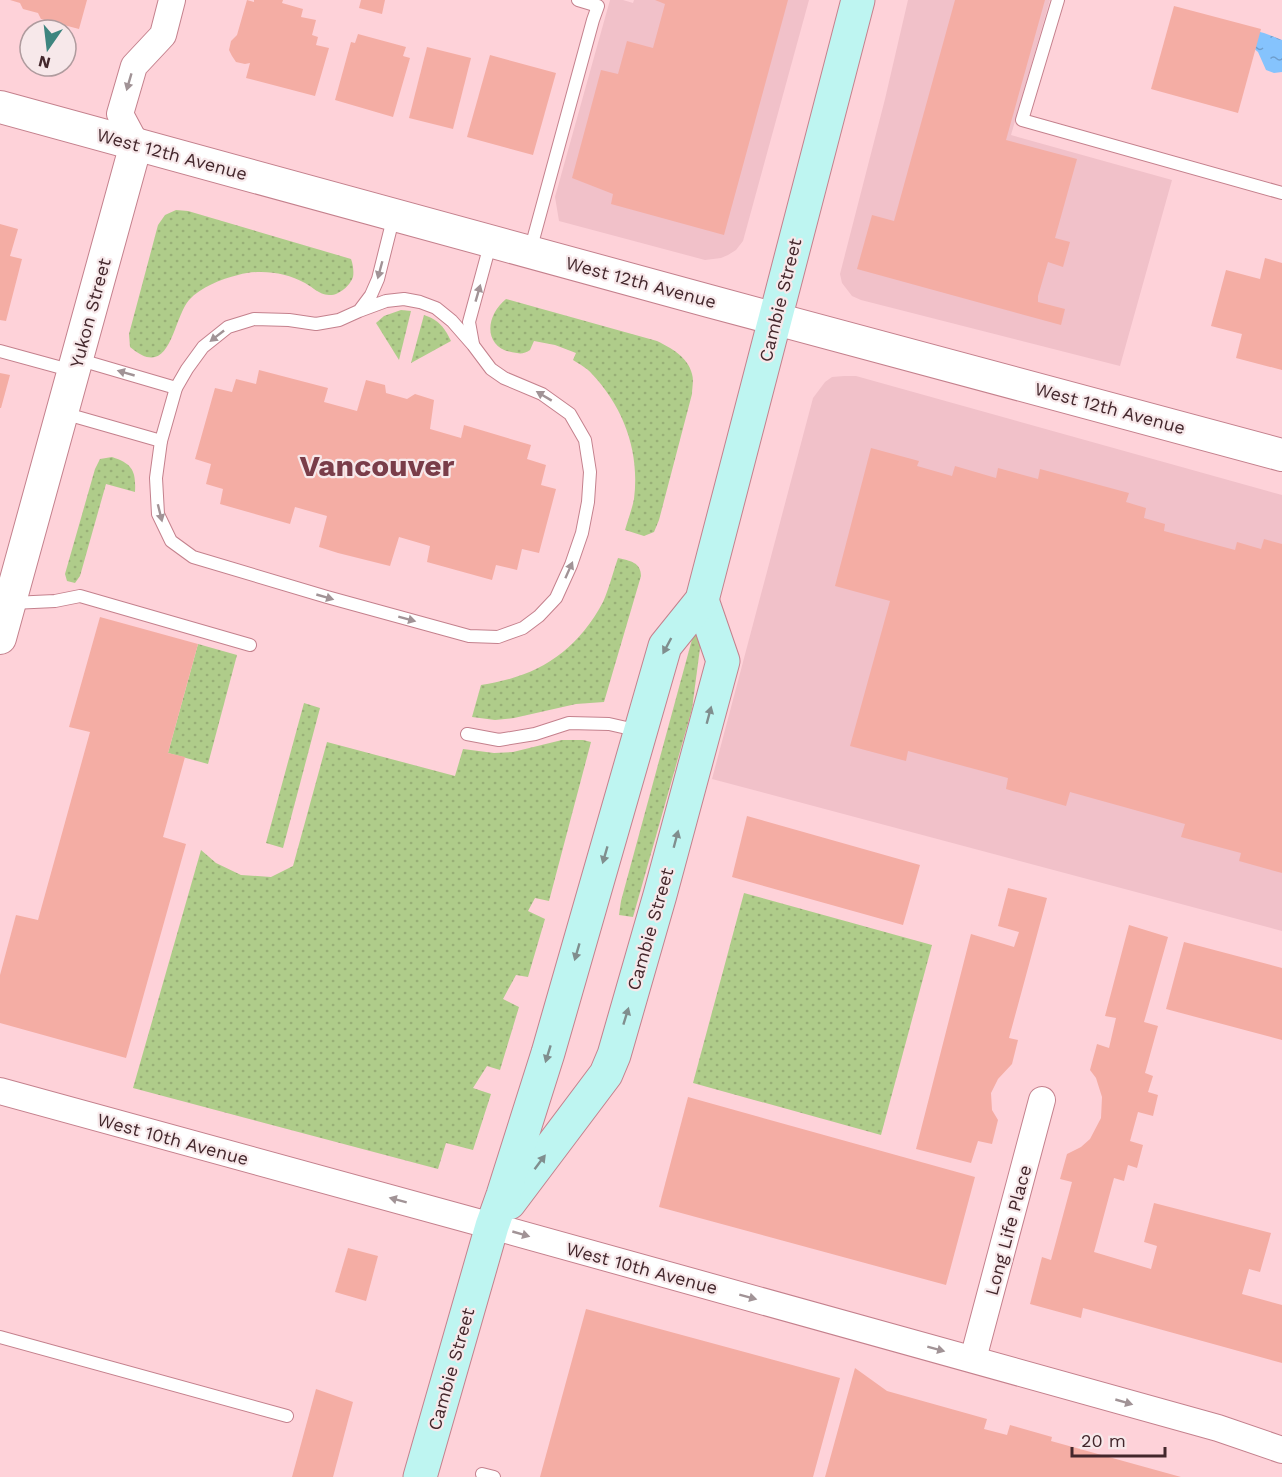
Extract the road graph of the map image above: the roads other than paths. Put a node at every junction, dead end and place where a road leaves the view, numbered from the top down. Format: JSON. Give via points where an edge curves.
{"nodes":[{"id":1,"x":172,"y":0,"type":"edge"},
{"id":2,"x":578,"y":0,"type":"edge"},
{"id":3,"x":858,"y":0,"type":"edge"},
{"id":4,"x":1058,"y":0,"type":"edge"},
{"id":5,"x":0,"y":107,"type":"edge"},
{"id":6,"x":136,"y":144,"type":"junction"},
{"id":7,"x":1282,"y":193,"type":"edge"},
{"id":8,"x":395,"y":214,"type":"junction"},
{"id":9,"x":492,"y":240,"type":"junction"},
{"id":10,"x":530,"y":251,"type":"junction"},
{"id":11,"x":359,"y":310,"type":"junction"},
{"id":12,"x":775,"y":318,"type":"junction"},
{"id":13,"x":473,"y":345,"type":"junction"},
{"id":14,"x":0,"y":351,"type":"edge"},
{"id":15,"x":75,"y":365,"type":"junction"},
{"id":16,"x":176,"y":388,"type":"junction"},
{"id":17,"x":62,"y":413,"type":"junction"},
{"id":18,"x":161,"y":441,"type":"junction"},
{"id":19,"x":1282,"y":455,"type":"edge"},
{"id":20,"x":702,"y":600,"type":"junction"},
{"id":21,"x":5,"y":602,"type":"edge"},
{"id":22,"x":0,"y":638,"type":"edge"},
{"id":23,"x":250,"y":645,"type":"dead end"},
{"id":24,"x":641,"y":731,"type":"junction"},
{"id":25,"x":467,"y":734,"type":"dead end"},
{"id":26,"x":0,"y":1091,"type":"edge"},
{"id":27,"x":1042,"y":1100,"type":"dead end"},
{"id":28,"x":492,"y":1226,"type":"junction"},
{"id":29,"x":0,"y":1337,"type":"edge"},
{"id":30,"x":974,"y":1359,"type":"junction"},
{"id":31,"x":287,"y":1416,"type":"dead end"},
{"id":32,"x":1282,"y":1450,"type":"edge"},
{"id":33,"x":420,"y":1477,"type":"edge"}],
"edges":[{"from":1,"to":6,"type":"street","one_way":true,"via":[[162,35],[134,66],[120,114]]},
{"from":2,"to":10,"type":"lane","via":[[598,6]]},
{"from":3,"to":12,"type":"main road","name":"Cambie Street"},
{"from":4,"to":7,"type":"lane","via":[[1022,120]]},
{"from":5,"to":6,"type":"street","name":"West 12th Avenue"},
{"from":6,"to":8,"type":"street","name":"West 12th Avenue"},
{"from":6,"to":15,"type":"street","name":"Yukon Street"},
{"from":8,"to":9,"type":"street","name":"West 12th Avenue"},
{"from":8,"to":11,"type":"lane","one_way":true,"via":[[378,279]]},
{"from":9,"to":10,"type":"street","name":"West 12th Avenue"},
{"from":13,"to":9,"type":"lane","one_way":true,"via":[[469,322]]},
{"from":10,"to":12,"type":"street","name":"West 12th Avenue"},
{"from":11,"to":13,"type":"lane","via":[[386,301],[420,302],[436,308]]},
{"from":11,"to":16,"type":"lane","one_way":true,"via":[[339,320],[316,324],[254,319],[228,327],[203,347]]},
{"from":12,"to":19,"type":"street","name":"West 12th Avenue"},
{"from":12,"to":20,"type":"main road","name":"Cambie Street"},
{"from":18,"to":13,"type":"lane","one_way":true,"via":[[156,478],[158,514],[171,541],[193,557],[469,636],[498,637],[523,628],[556,598],[582,533],[590,472],[585,440],[570,414],[542,394],[491,369]]},
{"from":14,"to":15,"type":"lane"},
{"from":16,"to":15,"type":"lane","one_way":true},
{"from":15,"to":17,"type":"street","name":"Yukon Street"},
{"from":16,"to":18,"type":"lane"},
{"from":17,"to":18,"type":"lane"},
{"from":17,"to":21,"type":"street","name":"Yukon Street"},
{"from":20,"to":24,"type":"main road","name":"Cambie Street","one_way":true,"via":[[664,646]]},
{"from":28,"to":20,"type":"main road","name":"Cambie Street","one_way":true,"via":[[606,1074],[614,1055],[723,661]]},
{"from":21,"to":22,"type":"street","name":"Yukon Street"},
{"from":21,"to":23,"type":"lane","via":[[80,596]]},
{"from":24,"to":25,"type":"lane","via":[[609,724],[569,723],[499,740]]},
{"from":24,"to":28,"type":"main road","name":"Cambie Street","one_way":true,"via":[[548,1053]]},
{"from":28,"to":26,"type":"street","name":"West 10th Avenue","one_way":true},
{"from":27,"to":30,"type":"street","name":"Long Life Place"},
{"from":28,"to":30,"type":"street","name":"West 10th Avenue","one_way":true},
{"from":28,"to":33,"type":"main road","name":"Cambie Street"},
{"from":29,"to":31,"type":"lane"},
{"from":30,"to":32,"type":"street","name":"West 10th Avenue","one_way":true}]}
